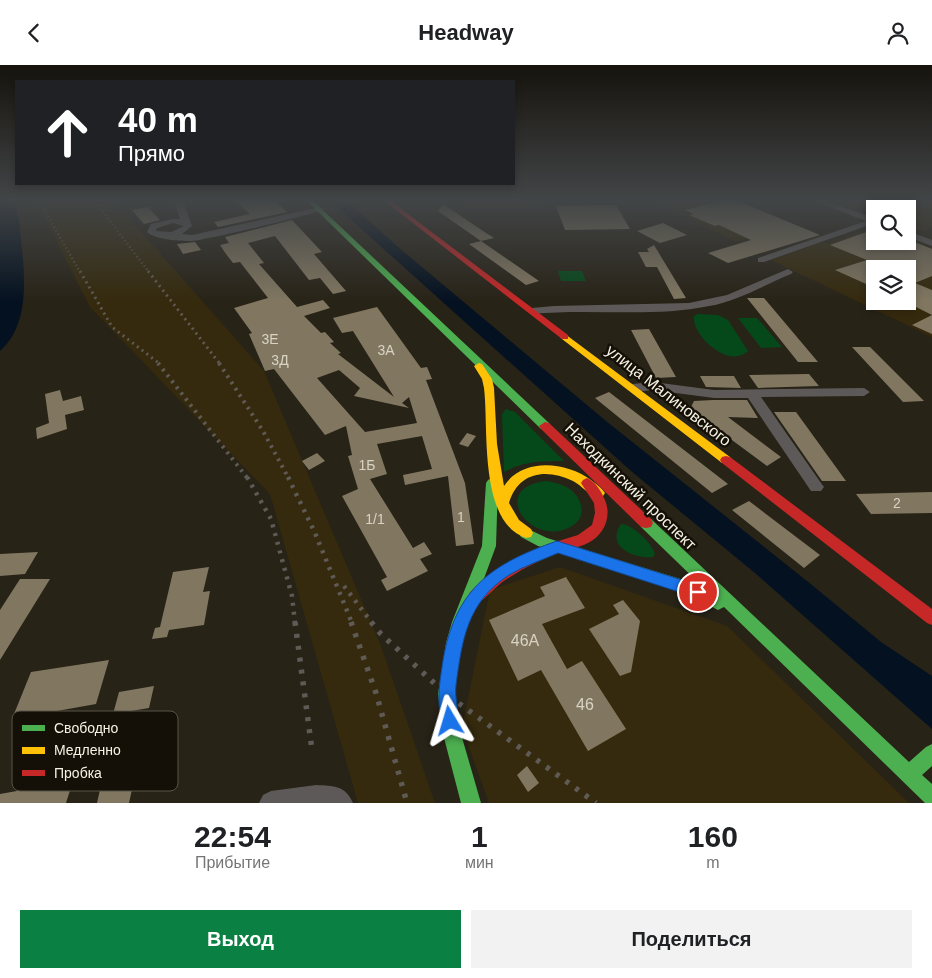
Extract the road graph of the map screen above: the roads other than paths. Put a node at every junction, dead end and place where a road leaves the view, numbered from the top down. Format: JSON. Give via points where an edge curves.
{"nodes":[{"id":1,"x":153,"y":233,"type":"edge"},
{"id":2,"x":173,"y":233,"type":"edge"},
{"id":3,"x":189,"y":233,"type":"edge"},
{"id":4,"x":212,"y":233,"type":"edge"},
{"id":5,"x":345,"y":233,"type":"edge"},
{"id":6,"x":430,"y":233,"type":"edge"},
{"id":7,"x":837,"y":233,"type":"edge"},
{"id":8,"x":165,"y":235,"type":"junction"},
{"id":9,"x":916,"y":237,"type":"edge"},
{"id":10,"x":192,"y":238,"type":"junction"},
{"id":11,"x":932,"y":243,"type":"edge"},
{"id":12,"x":762,"y":259,"type":"dead end"},
{"id":13,"x":788,"y":272,"type":"dead end"},
{"id":14,"x":532,"y":311,"type":"junction"},
{"id":15,"x":466,"y":351,"type":"junction"},
{"id":16,"x":633,"y":388,"type":"junction"},
{"id":17,"x":864,"y":392,"type":"dead end"},
{"id":18,"x":752,"y":394,"type":"junction"},
{"id":19,"x":550,"y":431,"type":"junction"},
{"id":20,"x":492,"y":451,"type":"junction"},
{"id":21,"x":589,"y":486,"type":"junction"},
{"id":22,"x":816,"y":487,"type":"dead end"},
{"id":23,"x":502,"y":505,"type":"junction"},
{"id":24,"x":491,"y":528,"type":"junction"},
{"id":25,"x":557,"y":547,"type":"junction"},
{"id":26,"x":672,"y":548,"type":"junction"},
{"id":27,"x":932,"y":618,"type":"edge"},
{"id":28,"x":460,"y":622,"type":"junction"},
{"id":29,"x":774,"y":646,"type":"junction"},
{"id":30,"x":932,"y":753,"type":"edge"},
{"id":31,"x":909,"y":775,"type":"junction"},
{"id":32,"x":932,"y":797,"type":"edge"},
{"id":33,"x":271,"y":803,"type":"edge"},
{"id":34,"x":341,"y":803,"type":"edge"},
{"id":35,"x":471,"y":803,"type":"edge"}],
"edges":[{"from":1,"to":8,"type":"street"},
{"from":2,"to":8,"type":"street"},
{"from":3,"to":10,"type":"street"},
{"from":4,"to":10,"type":"street"},
{"from":5,"to":15,"type":"main road","name":"Находкинский проспект"},
{"from":6,"to":14,"type":"main road","name":"улица Малиновского"},
{"from":7,"to":12,"type":"street"},
{"from":8,"to":10,"type":"street"},
{"from":9,"to":11,"type":"street"},
{"from":13,"to":14,"type":"street","via":[[724,299],[693,306]]},
{"from":14,"to":16,"type":"main road","name":"улица Малиновского"},
{"from":15,"to":19,"type":"main road","name":"Находкинский проспект"},
{"from":15,"to":20,"type":"main road","via":[[487,380]]},
{"from":16,"to":18,"type":"street","via":[[654,385],[701,393]]},
{"from":16,"to":27,"type":"main road","name":"улица Малиновского"},
{"from":17,"to":18,"type":"street"},
{"from":18,"to":22,"type":"street"},
{"from":19,"to":21,"type":"main road"},
{"from":19,"to":26,"type":"main road","name":"Находкинский проспект"},
{"from":20,"to":23,"type":"main road"},
{"from":20,"to":24,"type":"main road"},
{"from":21,"to":23,"type":"main road","via":[[564,472],[530,472],[515,479],[506,489]]},
{"from":21,"to":25,"type":"main road","via":[[601,509],[600,524],[592,535],[578,543]]},
{"from":21,"to":26,"type":"main road"},
{"from":23,"to":24,"type":"main road"},
{"from":23,"to":25,"type":"main road","via":[[518,529]]},
{"from":24,"to":28,"type":"main road","via":[[485,561]]},
{"from":25,"to":28,"type":"main road","via":[[526,559],[488,583]]},
{"from":25,"to":29,"type":"main road","via":[[687,587],[728,610]]},
{"from":26,"to":29,"type":"main road","name":"Находкинский проспект"},
{"from":28,"to":35,"type":"main road","via":[[446,694],[452,734]]},
{"from":29,"to":31,"type":"main road","name":"Находкинский проспект"},
{"from":30,"to":31,"type":"main road"},
{"from":31,"to":32,"type":"main road","name":"Находкинский проспект"},
{"from":33,"to":34,"type":"street","via":[[316,797],[337,798]]}]}
